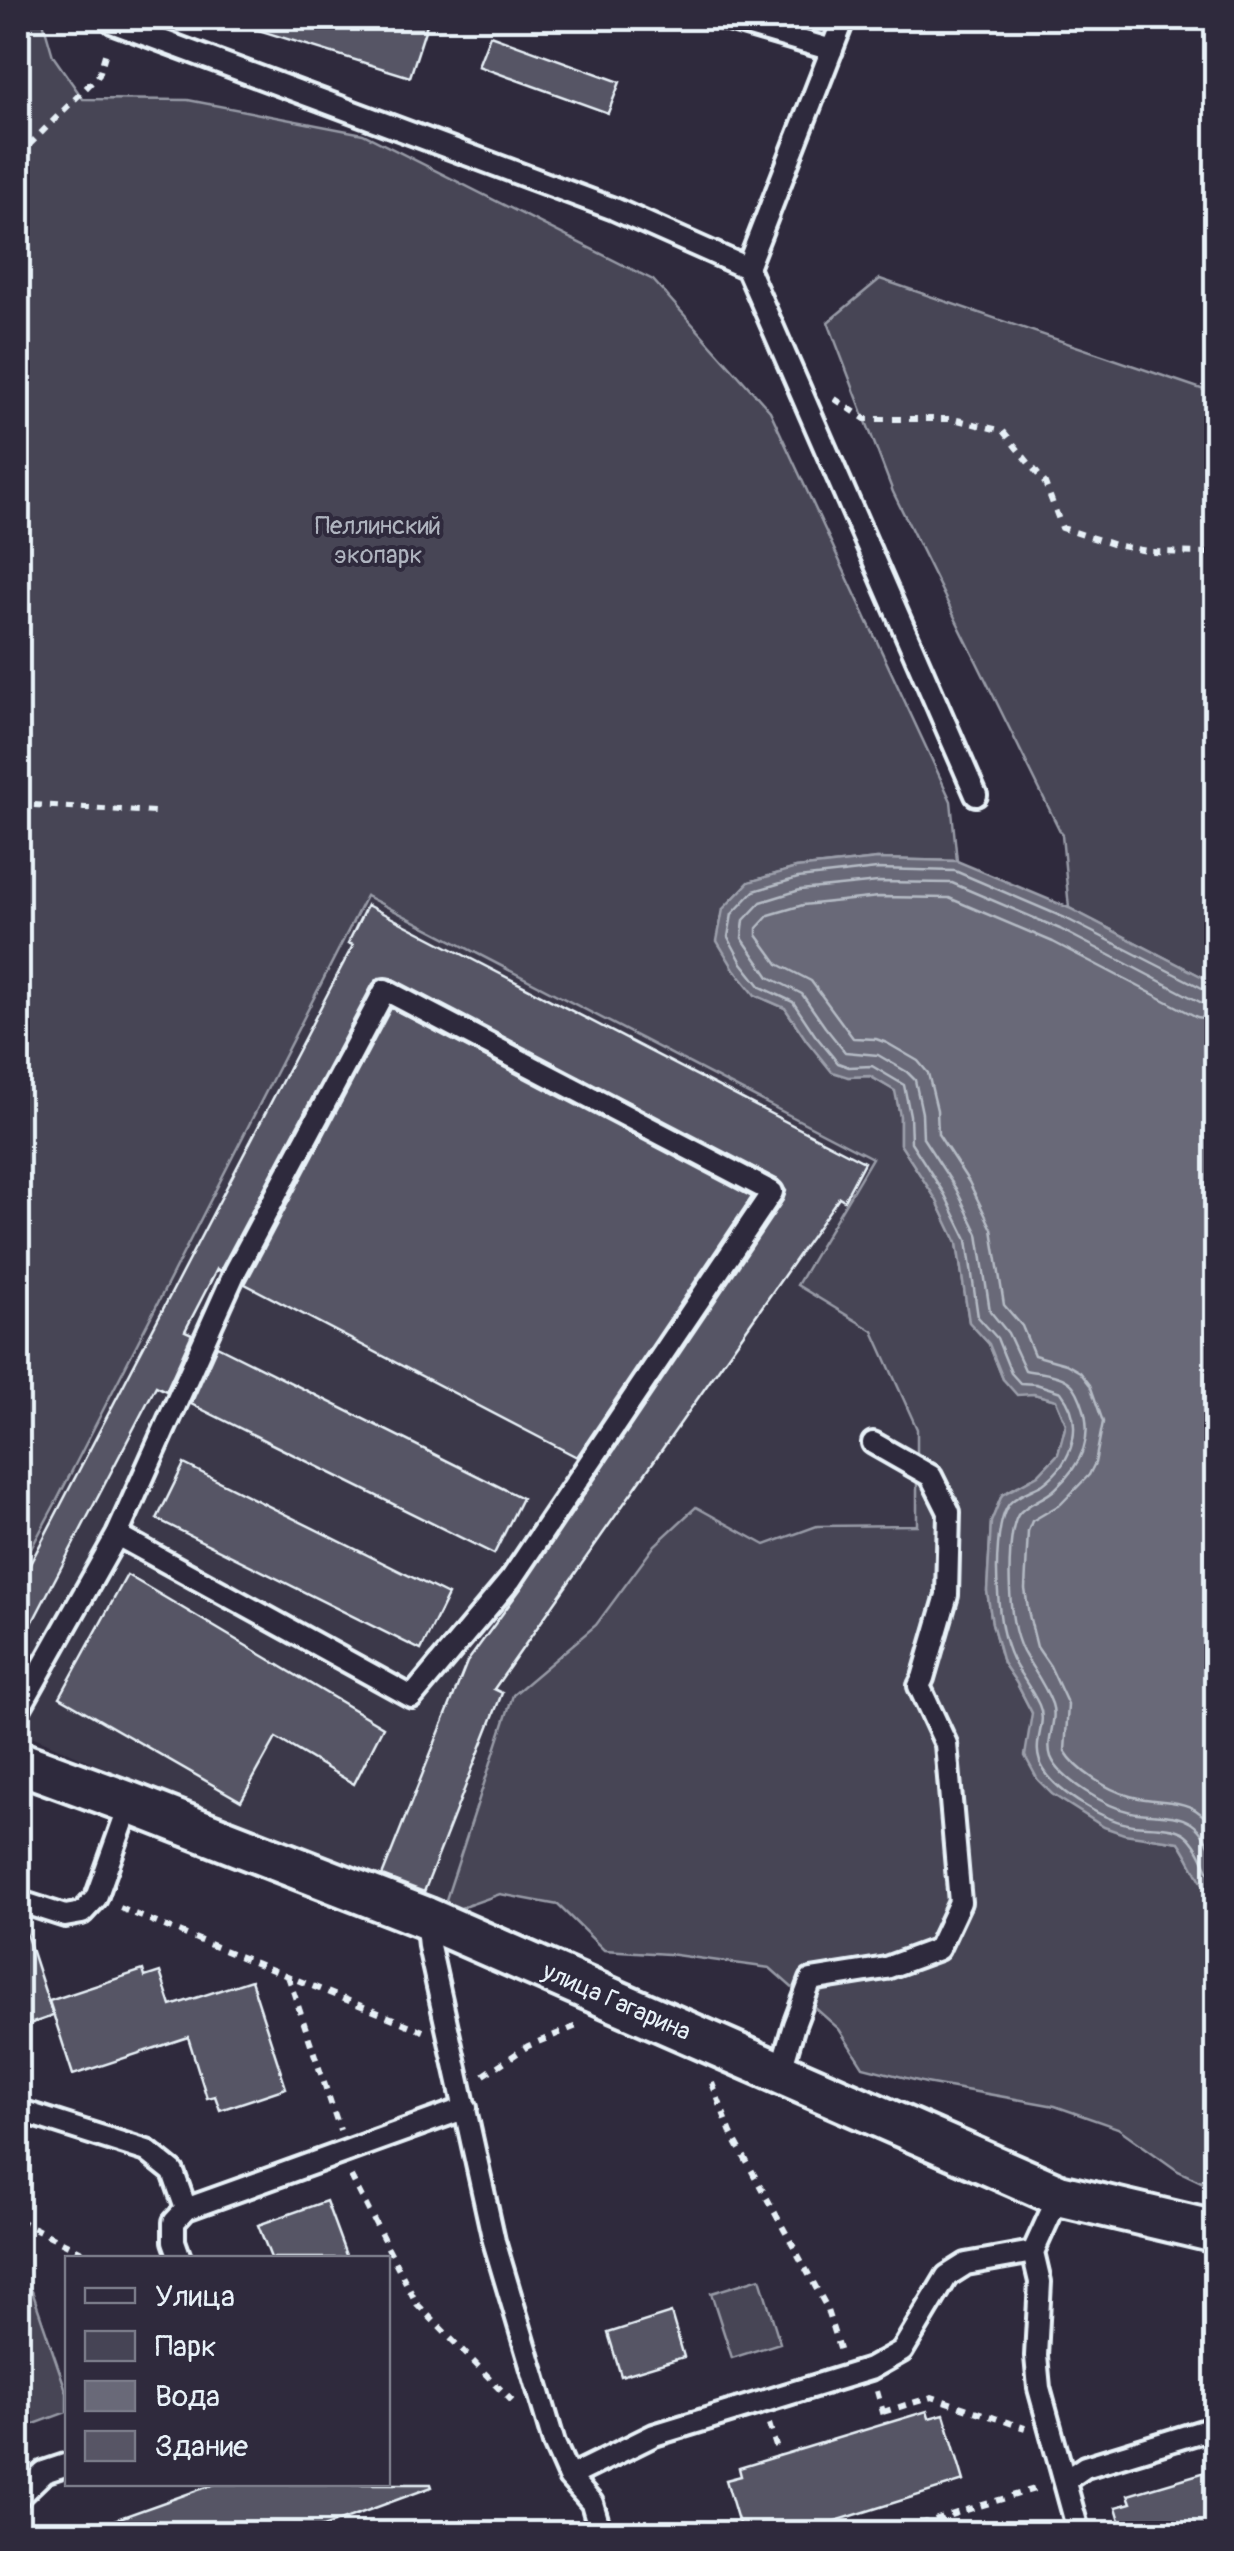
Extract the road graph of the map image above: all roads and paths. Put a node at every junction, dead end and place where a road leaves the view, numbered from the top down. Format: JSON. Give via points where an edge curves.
{"nodes":[{"id":1,"x":722,"y":18,"type":"edge"},
{"id":2,"x":844,"y":18,"type":"edge"},
{"id":3,"x":113,"y":20,"type":"edge"},
{"id":4,"x":832,"y":50,"type":"junction"},
{"id":5,"x":18,"y":156,"type":"edge"},
{"id":6,"x":746,"y":268,"type":"junction"},
{"id":7,"x":825,"y":388,"type":"dead end"},
{"id":8,"x":1216,"y":553,"type":"edge"},
{"id":9,"x":976,"y":794,"type":"dead end"},
{"id":10,"x":18,"y":804,"type":"edge"},
{"id":11,"x":155,"y":812,"type":"dead end"},
{"id":12,"x":873,"y":1442,"type":"dead end"},
{"id":13,"x":117,"y":1534,"type":"junction"},
{"id":14,"x":18,"y":1711,"type":"edge"},
{"id":15,"x":18,"y":1762,"type":"edge"},
{"id":16,"x":130,"y":1803,"type":"junction"},
{"id":17,"x":96,"y":1898,"type":"junction"},
{"id":18,"x":18,"y":1901,"type":"edge"},
{"id":19,"x":426,"y":1918,"type":"junction"},
{"id":20,"x":288,"y":1976,"type":"junction"},
{"id":21,"x":626,"y":2006,"type":"junction"},
{"id":22,"x":693,"y":2035,"type":"junction"},
{"id":23,"x":451,"y":2042,"type":"junction"},
{"id":24,"x":780,"y":2073,"type":"junction"},
{"id":25,"x":464,"y":2098,"type":"junction"},
{"id":26,"x":18,"y":2110,"type":"edge"},
{"id":27,"x":345,"y":2152,"type":"junction"},
{"id":28,"x":1059,"y":2194,"type":"junction"},
{"id":29,"x":186,"y":2209,"type":"junction"},
{"id":30,"x":18,"y":2220,"type":"edge"},
{"id":31,"x":1216,"y":2232,"type":"edge"},
{"id":32,"x":1033,"y":2252,"type":"junction"},
{"id":33,"x":90,"y":2256,"type":"edge"},
{"id":34,"x":179,"y":2256,"type":"edge"},
{"id":35,"x":847,"y":2376,"type":"junction"},
{"id":36,"x":884,"y":2412,"type":"dead end"},
{"id":37,"x":1216,"y":2426,"type":"edge"},
{"id":38,"x":1054,"y":2438,"type":"junction"},
{"id":39,"x":554,"y":2443,"type":"junction"},
{"id":40,"x":65,"y":2465,"type":"edge"},
{"id":41,"x":569,"y":2477,"type":"junction"},
{"id":42,"x":1066,"y":2480,"type":"junction"},
{"id":43,"x":18,"y":2498,"type":"edge"},
{"id":44,"x":601,"y":2534,"type":"edge"},
{"id":45,"x":889,"y":2534,"type":"edge"},
{"id":46,"x":1079,"y":2534,"type":"edge"}],
"edges":[{"from":1,"to":4,"type":"lane"},
{"from":2,"to":4,"type":"lane"},
{"from":3,"to":5,"type":"path","via":[[99,75]]},
{"from":3,"to":6,"type":"lane","via":[[614,209]]},
{"from":4,"to":6,"type":"lane"},
{"from":6,"to":9,"type":"lane"},
{"from":7,"to":8,"type":"path","via":[[865,419],[954,419],[1003,430],[1045,483],[1062,528],[1152,552]]},
{"from":10,"to":11,"type":"path"},
{"from":12,"to":24,"type":"lane","via":[[930,1476],[948,1512],[947,1595],[919,1686],[946,1744],[960,1902],[938,1950],[886,1968],[811,1980]]},
{"from":13,"to":13,"type":"lane","via":[[235,1272],[385,990],[772,1192],[511,1579],[412,1697]]},
{"from":13,"to":14,"type":"lane"},
{"from":15,"to":16,"type":"street","name":"улица Гагарина"},
{"from":16,"to":17,"type":"lane"},
{"from":16,"to":19,"type":"street","name":"улица Гагарина"},
{"from":17,"to":18,"type":"lane","via":[[66,1916]]},
{"from":17,"to":20,"type":"path"},
{"from":19,"to":21,"type":"street","name":"улица Гагарина"},
{"from":19,"to":23,"type":"lane"},
{"from":20,"to":23,"type":"path"},
{"from":20,"to":27,"type":"path"},
{"from":21,"to":22,"type":"street","name":"улица Гагарина"},
{"from":21,"to":25,"type":"path","via":[[528,2046]]},
{"from":22,"to":24,"type":"street","name":"улица Гагарина"},
{"from":22,"to":35,"type":"path","via":[[731,2133],[825,2304]]},
{"from":23,"to":25,"type":"lane"},
{"from":24,"to":28,"type":"street","name":"улица Гагарина"},
{"from":25,"to":27,"type":"lane"},
{"from":25,"to":39,"type":"lane","via":[[494,2241]]},
{"from":26,"to":29,"type":"lane","via":[[147,2151],[173,2172]]},
{"from":27,"to":29,"type":"lane"},
{"from":27,"to":39,"type":"path","via":[[348,2171],[417,2304]]},
{"from":28,"to":31,"type":"street","name":"улица Гагарина"},
{"from":28,"to":32,"type":"lane"},
{"from":29,"to":34,"type":"lane","via":[[174,2222]]},
{"from":30,"to":33,"type":"path"},
{"from":32,"to":35,"type":"lane","via":[[966,2264],[948,2276],[902,2351]]},
{"from":32,"to":38,"type":"lane","via":[[1040,2282],[1039,2388]]},
{"from":35,"to":41,"type":"lane","via":[[654,2435]]},
{"from":36,"to":38,"type":"path","via":[[932,2397]]},
{"from":37,"to":42,"type":"lane","via":[[1084,2467]]},
{"from":38,"to":42,"type":"lane"},
{"from":39,"to":41,"type":"lane"},
{"from":40,"to":43,"type":"lane","via":[[44,2472]]},
{"from":41,"to":44,"type":"lane","via":[[592,2504]]},
{"from":42,"to":45,"type":"path"},
{"from":42,"to":46,"type":"lane"}]}
